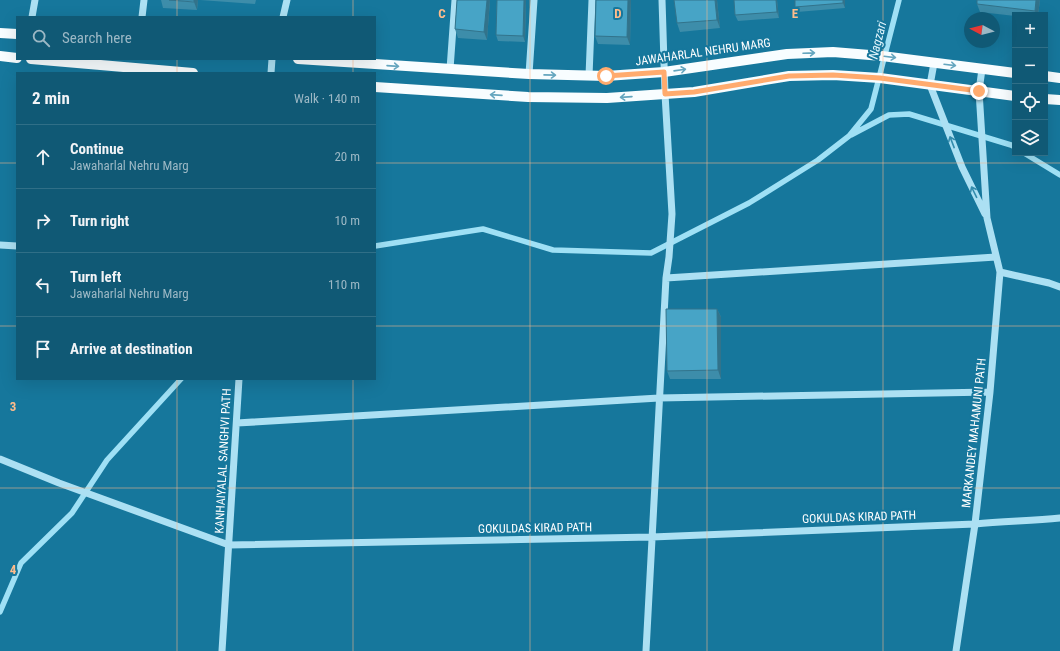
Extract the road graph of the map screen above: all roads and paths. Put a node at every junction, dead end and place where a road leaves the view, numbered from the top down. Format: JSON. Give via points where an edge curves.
{"nodes":[{"id":1,"x":35,"y":0,"type":"edge"},
{"id":2,"x":144,"y":0,"type":"edge"},
{"id":3,"x":287,"y":0,"type":"edge"},
{"id":4,"x":455,"y":0,"type":"edge"},
{"id":5,"x":534,"y":0,"type":"edge"},
{"id":6,"x":592,"y":0,"type":"edge"},
{"id":7,"x":662,"y":0,"type":"edge"},
{"id":8,"x":32,"y":16,"type":"edge"},
{"id":9,"x":142,"y":16,"type":"edge"},
{"id":10,"x":283,"y":16,"type":"edge"},
{"id":11,"x":0,"y":33,"type":"edge"},
{"id":12,"x":16,"y":34,"type":"edge"},
{"id":13,"x":0,"y":56,"type":"edge"},
{"id":14,"x":16,"y":58,"type":"edge"},
{"id":15,"x":43,"y":60,"type":"edge"},
{"id":16,"x":272,"y":60,"type":"edge"},
{"id":17,"x":313,"y":60,"type":"edge"},
{"id":18,"x":934,"y":63,"type":"junction"},
{"id":19,"x":450,"y":69,"type":"junction"},
{"id":20,"x":982,"y":69,"type":"junction"},
{"id":21,"x":181,"y":72,"type":"edge"},
{"id":22,"x":271,"y":72,"type":"edge"},
{"id":23,"x":664,"y":72,"type":"junction"},
{"id":24,"x":1012,"y":73,"type":"edge"},
{"id":25,"x":529,"y":74,"type":"junction"},
{"id":26,"x":589,"y":76,"type":"junction"},
{"id":27,"x":1048,"y":76,"type":"edge"},
{"id":28,"x":1060,"y":78,"type":"edge"},
{"id":29,"x":930,"y":85,"type":"junction"},
{"id":30,"x":376,"y":87,"type":"edge"},
{"id":31,"x":979,"y":91,"type":"junction"},
{"id":32,"x":665,"y":94,"type":"junction"},
{"id":33,"x":1012,"y":96,"type":"edge"},
{"id":34,"x":1048,"y":99,"type":"edge"},
{"id":35,"x":1060,"y":100,"type":"edge"},
{"id":36,"x":987,"y":218,"type":"junction"},
{"id":37,"x":0,"y":245,"type":"edge"},
{"id":38,"x":16,"y":246,"type":"edge"},
{"id":39,"x":996,"y":257,"type":"junction"},
{"id":40,"x":1000,"y":272,"type":"junction"},
{"id":41,"x":666,"y":278,"type":"junction"},
{"id":42,"x":1060,"y":287,"type":"edge"},
{"id":43,"x":239,"y":380,"type":"edge"},
{"id":44,"x":990,"y":392,"type":"junction"},
{"id":45,"x":659,"y":398,"type":"junction"},
{"id":46,"x":237,"y":423,"type":"junction"},
{"id":47,"x":0,"y":459,"type":"edge"},
{"id":48,"x":1060,"y":518,"type":"edge"},
{"id":49,"x":975,"y":524,"type":"junction"},
{"id":50,"x":652,"y":537,"type":"junction"},
{"id":51,"x":229,"y":545,"type":"junction"},
{"id":52,"x":222,"y":651,"type":"edge"},
{"id":53,"x":646,"y":651,"type":"edge"},
{"id":54,"x":956,"y":651,"type":"edge"}],
"edges":[{"from":1,"to":8,"type":"street"},
{"from":2,"to":9,"type":"street"},
{"from":3,"to":10,"type":"street"},
{"from":4,"to":19,"type":"street"},
{"from":5,"to":25,"type":"street"},
{"from":6,"to":26,"type":"street"},
{"from":7,"to":23,"type":"street"},
{"from":11,"to":12,"type":"main road"},
{"from":13,"to":14,"type":"main road"},
{"from":15,"to":21,"type":"main road"},
{"from":16,"to":22,"type":"street"},
{"from":17,"to":19,"type":"main road","name":"JAWAHARLAL NEHRU MARG","one_way":true},
{"from":18,"to":20,"type":"main road","name":"JAWAHARLAL NEHRU MARG","one_way":true},
{"from":23,"to":18,"type":"main road","name":"JAWAHARLAL NEHRU MARG","one_way":true,"via":[[787,54],[842,53]]},
{"from":18,"to":29,"type":"street"},
{"from":19,"to":25,"type":"main road","name":"JAWAHARLAL NEHRU MARG"},
{"from":20,"to":24,"type":"main road","name":"JAWAHARLAL NEHRU MARG"},
{"from":20,"to":31,"type":"street","name":"MARKANDEY MAHAMUNI PATH"},
{"from":23,"to":26,"type":"main road","name":"JAWAHARLAL NEHRU MARG"},
{"from":23,"to":32,"type":"street"},
{"from":25,"to":26,"type":"main road","name":"JAWAHARLAL NEHRU MARG","one_way":true},
{"from":27,"to":28,"type":"main road"},
{"from":29,"to":31,"type":"main road"},
{"from":29,"to":32,"type":"main road","via":[[841,75],[789,76],[694,92]]},
{"from":36,"to":29,"type":"street","name":"MARKANDEY MAHAMUNI PATH","one_way":true,"via":[[962,167]]},
{"from":32,"to":30,"type":"main road","one_way":true,"via":[[607,98]]},
{"from":31,"to":33,"type":"main road"},
{"from":31,"to":36,"type":"street","name":"MARKANDEY MAHAMUNI PATH"},
{"from":32,"to":41,"type":"street","via":[[672,214]]},
{"from":34,"to":35,"type":"main road"},
{"from":36,"to":39,"type":"street","name":"MARKANDEY MAHAMUNI PATH"},
{"from":37,"to":38,"type":"street"},
{"from":39,"to":40,"type":"street","name":"MARKANDEY MAHAMUNI PATH"},
{"from":39,"to":41,"type":"street"},
{"from":40,"to":42,"type":"street"},
{"from":40,"to":44,"type":"street","name":"MARKANDEY MAHAMUNI PATH"},
{"from":41,"to":45,"type":"street"},
{"from":43,"to":46,"type":"street","name":"KANHAIYALAL SANGHVI PATH"},
{"from":44,"to":45,"type":"street"},
{"from":44,"to":49,"type":"street","name":"MARKANDEY MAHAMUNI PATH"},
{"from":45,"to":46,"type":"street"},
{"from":45,"to":50,"type":"street"},
{"from":46,"to":51,"type":"street","name":"KANHAIYALAL SANGHVI PATH"},
{"from":47,"to":51,"type":"street","name":"GOKULDAS KIRAD PATH"},
{"from":48,"to":49,"type":"street","name":"GOKULDAS KIRAD PATH"},
{"from":49,"to":50,"type":"street","name":"GOKULDAS KIRAD PATH"},
{"from":49,"to":54,"type":"street","name":"MARKANDEY MAHAMUNI PATH"},
{"from":50,"to":51,"type":"street","name":"GOKULDAS KIRAD PATH"},
{"from":50,"to":53,"type":"street"},
{"from":51,"to":52,"type":"street","name":"KANHAIYALAL SANGHVI PATH"}]}
